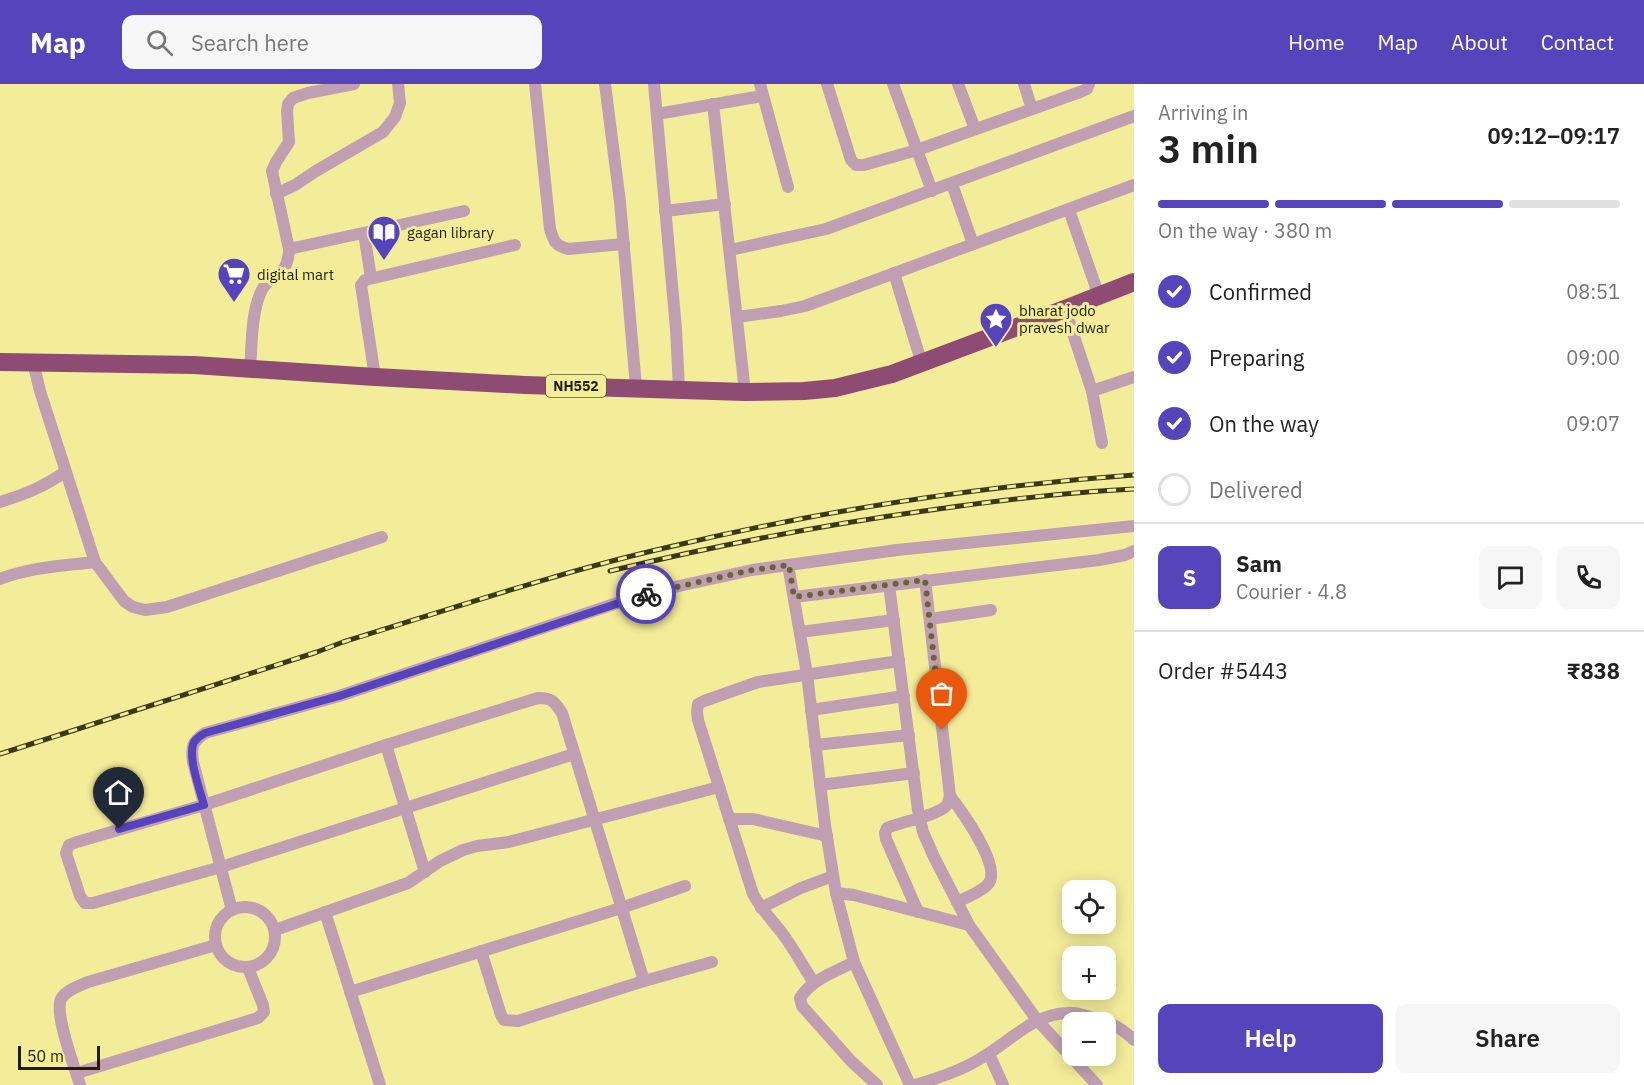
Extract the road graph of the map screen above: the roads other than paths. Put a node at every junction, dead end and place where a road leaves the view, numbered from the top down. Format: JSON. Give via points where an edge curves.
{"nodes":[{"id":1,"x":354,"y":84,"type":"edge"},
{"id":2,"x":398,"y":84,"type":"edge"},
{"id":3,"x":535,"y":84,"type":"edge"},
{"id":4,"x":605,"y":84,"type":"edge"},
{"id":5,"x":654,"y":84,"type":"edge"},
{"id":6,"x":827,"y":84,"type":"edge"},
{"id":7,"x":893,"y":84,"type":"edge"},
{"id":8,"x":958,"y":84,"type":"edge"},
{"id":9,"x":1024,"y":84,"type":"edge"},
{"id":10,"x":1089,"y":84,"type":"edge"},
{"id":11,"x":308,"y":88,"type":"edge"},
{"id":12,"x":761,"y":90,"type":"edge"},
{"id":13,"x":713,"y":105,"type":"junction"},
{"id":14,"x":1032,"y":109,"type":"junction"},
{"id":15,"x":657,"y":114,"type":"junction"},
{"id":16,"x":1134,"y":116,"type":"edge"},
{"id":17,"x":975,"y":129,"type":"junction"},
{"id":18,"x":917,"y":150,"type":"junction"},
{"id":19,"x":952,"y":184,"type":"junction"},
{"id":20,"x":1134,"y":185,"type":"edge"},
{"id":21,"x":788,"y":187,"type":"dead end"},
{"id":22,"x":932,"y":191,"type":"junction"},
{"id":23,"x":276,"y":194,"type":"junction"},
{"id":24,"x":725,"y":204,"type":"junction"},
{"id":25,"x":1069,"y":210,"type":"junction"},
{"id":26,"x":665,"y":211,"type":"junction"},
{"id":27,"x":464,"y":212,"type":"dead end"},
{"id":28,"x":364,"y":233,"type":"junction"},
{"id":29,"x":624,"y":244,"type":"junction"},
{"id":30,"x":973,"y":244,"type":"junction"},
{"id":31,"x":514,"y":245,"type":"dead end"},
{"id":32,"x":290,"y":249,"type":"junction"},
{"id":33,"x":730,"y":250,"type":"junction"},
{"id":34,"x":894,"y":273,"type":"junction"},
{"id":35,"x":371,"y":278,"type":"junction"},
{"id":36,"x":1134,"y":282,"type":"edge"},
{"id":37,"x":1099,"y":296,"type":"junction"},
{"id":38,"x":1065,"y":309,"type":"junction"},
{"id":39,"x":736,"y":317,"type":"junction"},
{"id":40,"x":0,"y":362,"type":"edge"},
{"id":41,"x":33,"y":362,"type":"junction"},
{"id":42,"x":922,"y":364,"type":"junction"},
{"id":43,"x":250,"y":369,"type":"junction"},
{"id":44,"x":375,"y":377,"type":"junction"},
{"id":45,"x":1134,"y":377,"type":"edge"},
{"id":46,"x":636,"y":387,"type":"junction"},
{"id":47,"x":679,"y":389,"type":"junction"},
{"id":48,"x":1092,"y":391,"type":"junction"},
{"id":49,"x":745,"y":392,"type":"junction"},
{"id":50,"x":1102,"y":443,"type":"dead end"},
{"id":51,"x":65,"y":472,"type":"junction"},
{"id":52,"x":0,"y":502,"type":"edge"},
{"id":53,"x":1134,"y":526,"type":"edge"},
{"id":54,"x":382,"y":537,"type":"dead end"},
{"id":55,"x":1134,"y":551,"type":"edge"},
{"id":56,"x":95,"y":562,"type":"junction"},
{"id":57,"x":789,"y":565,"type":"junction"},
{"id":58,"x":0,"y":579,"type":"edge"},
{"id":59,"x":925,"y":580,"type":"junction"},
{"id":60,"x":890,"y":585,"type":"junction"},
{"id":61,"x":794,"y":597,"type":"junction"},
{"id":62,"x":991,"y":610,"type":"dead end"},
{"id":63,"x":930,"y":619,"type":"junction"},
{"id":64,"x":894,"y":620,"type":"junction"},
{"id":65,"x":800,"y":632,"type":"junction"},
{"id":66,"x":899,"y":661,"type":"junction"},
{"id":67,"x":807,"y":674,"type":"junction"},
{"id":68,"x":904,"y":696,"type":"junction"},
{"id":69,"x":811,"y":710,"type":"junction"},
{"id":70,"x":909,"y":735,"type":"junction"},
{"id":71,"x":386,"y":745,"type":"junction"},
{"id":72,"x":815,"y":745,"type":"junction"},
{"id":73,"x":574,"y":754,"type":"junction"},
{"id":74,"x":914,"y":773,"type":"junction"},
{"id":75,"x":820,"y":785,"type":"junction"},
{"id":76,"x":719,"y":787,"type":"junction"},
{"id":77,"x":950,"y":796,"type":"junction"},
{"id":78,"x":204,"y":805,"type":"junction"},
{"id":79,"x":406,"y":807,"type":"junction"},
{"id":80,"x":920,"y":818,"type":"junction"},
{"id":81,"x":729,"y":819,"type":"junction"},
{"id":82,"x":594,"y":820,"type":"junction"},
{"id":83,"x":827,"y":836,"type":"junction"},
{"id":84,"x":221,"y":867,"type":"junction"},
{"id":85,"x":425,"y":872,"type":"junction"},
{"id":86,"x":833,"y":876,"type":"junction"},
{"id":87,"x":685,"y":885,"type":"dead end"},
{"id":88,"x":836,"y":893,"type":"junction"},
{"id":89,"x":957,"y":902,"type":"junction"},
{"id":90,"x":621,"y":908,"type":"junction"},
{"id":91,"x":761,"y":908,"type":"junction"},
{"id":92,"x":232,"y":910,"type":"junction"},
{"id":93,"x":325,"y":912,"type":"junction"},
{"id":94,"x":918,"y":912,"type":"junction"},
{"id":95,"x":969,"y":925,"type":"junction"},
{"id":96,"x":275,"y":930,"type":"junction"},
{"id":97,"x":216,"y":945,"type":"junction"},
{"id":98,"x":481,"y":951,"type":"junction"},
{"id":99,"x":712,"y":962,"type":"dead end"},
{"id":100,"x":854,"y":962,"type":"junction"},
{"id":101,"x":248,"y":968,"type":"junction"},
{"id":102,"x":644,"y":981,"type":"junction"},
{"id":103,"x":814,"y":983,"type":"junction"},
{"id":104,"x":351,"y":992,"type":"junction"},
{"id":105,"x":1037,"y":1020,"type":"junction"},
{"id":106,"x":1134,"y":1040,"type":"edge"},
{"id":107,"x":989,"y":1054,"type":"junction"},
{"id":108,"x":79,"y":1079,"type":"edge"},
{"id":109,"x":380,"y":1085,"type":"edge"},
{"id":110,"x":878,"y":1085,"type":"edge"},
{"id":111,"x":910,"y":1085,"type":"edge"},
{"id":112,"x":915,"y":1085,"type":"edge"},
{"id":113,"x":1003,"y":1085,"type":"edge"},
{"id":114,"x":1097,"y":1085,"type":"edge"}],
"edges":[{"from":1,"to":11,"type":"street"},
{"from":2,"to":23,"type":"street","via":[[400,103],[383,132]]},
{"from":3,"to":29,"type":"street","via":[[554,241],[568,249]]},
{"from":4,"to":29,"type":"street"},
{"from":5,"to":15,"type":"street"},
{"from":6,"to":18,"type":"street","via":[[848,153],[856,165]]},
{"from":7,"to":18,"type":"street"},
{"from":8,"to":17,"type":"street"},
{"from":9,"to":14,"type":"street"},
{"from":10,"to":14,"type":"street","via":[[1087,89]]},
{"from":11,"to":23,"type":"street","via":[[288,104],[289,142],[272,171]]},
{"from":12,"to":13,"type":"street"},
{"from":12,"to":21,"type":"street"},
{"from":13,"to":15,"type":"street"},
{"from":13,"to":24,"type":"street"},
{"from":14,"to":17,"type":"street"},
{"from":15,"to":26,"type":"street"},
{"from":16,"to":19,"type":"street"},
{"from":17,"to":18,"type":"street"},
{"from":18,"to":22,"type":"street"},
{"from":19,"to":22,"type":"street"},
{"from":19,"to":30,"type":"street"},
{"from":20,"to":25,"type":"street"},
{"from":22,"to":33,"type":"street","via":[[826,229]]},
{"from":23,"to":32,"type":"street"},
{"from":24,"to":26,"type":"street"},
{"from":24,"to":33,"type":"street"},
{"from":25,"to":30,"type":"street"},
{"from":25,"to":37,"type":"street"},
{"from":26,"to":47,"type":"street"},
{"from":27,"to":28,"type":"street"},
{"from":28,"to":32,"type":"street"},
{"from":28,"to":35,"type":"street"},
{"from":29,"to":46,"type":"street"},
{"from":30,"to":34,"type":"street"},
{"from":31,"to":35,"type":"street"},
{"from":32,"to":43,"type":"street","via":[[289,262],[282,273],[260,291]]},
{"from":33,"to":39,"type":"street"},
{"from":34,"to":39,"type":"street","via":[[805,306]]},
{"from":34,"to":42,"type":"street"},
{"from":35,"to":44,"type":"street","via":[[361,285]]},
{"from":36,"to":37,"type":"highway","number":"NH552"},
{"from":37,"to":38,"type":"highway","number":"NH552"},
{"from":38,"to":42,"type":"highway","number":"NH552"},
{"from":38,"to":48,"type":"street"},
{"from":39,"to":49,"type":"street"},
{"from":40,"to":41,"type":"highway","number":"NH552"},
{"from":41,"to":43,"type":"highway","number":"NH552"},
{"from":41,"to":51,"type":"street"},
{"from":42,"to":49,"type":"highway","number":"NH552","via":[[835,388]]},
{"from":43,"to":44,"type":"highway","number":"NH552"},
{"from":44,"to":46,"type":"highway","number":"NH552"},
{"from":45,"to":48,"type":"street"},
{"from":46,"to":47,"type":"highway","number":"NH552"},
{"from":47,"to":49,"type":"highway","number":"NH552"},
{"from":48,"to":50,"type":"street"},
{"from":51,"to":52,"type":"street","via":[[44,486]]},
{"from":51,"to":56,"type":"street"},
{"from":53,"to":57,"type":"street"},
{"from":54,"to":56,"type":"street","via":[[167,608],[145,610],[124,601]]},
{"from":55,"to":59,"type":"street","via":[[1099,560]]},
{"from":56,"to":58,"type":"street","via":[[29,570]]},
{"from":57,"to":61,"type":"street"},
{"from":57,"to":78,"type":"street","via":[[647,593],[339,696],[205,733],[195,740],[192,749]]},
{"from":59,"to":60,"type":"street"},
{"from":59,"to":63,"type":"street"},
{"from":60,"to":61,"type":"street"},
{"from":60,"to":64,"type":"street"},
{"from":61,"to":65,"type":"street"},
{"from":62,"to":63,"type":"street"},
{"from":63,"to":77,"type":"street"},
{"from":64,"to":65,"type":"street"},
{"from":64,"to":66,"type":"street"},
{"from":65,"to":67,"type":"street"},
{"from":66,"to":67,"type":"street"},
{"from":66,"to":68,"type":"street"},
{"from":67,"to":69,"type":"street"},
{"from":67,"to":76,"type":"street","via":[[758,682],[698,704],[698,720]]},
{"from":68,"to":69,"type":"street"},
{"from":68,"to":70,"type":"street"},
{"from":69,"to":72,"type":"street"},
{"from":70,"to":72,"type":"street"},
{"from":70,"to":74,"type":"street"},
{"from":71,"to":73,"type":"street","via":[[537,698],[548,698],[562,713]]},
{"from":71,"to":78,"type":"street"},
{"from":71,"to":79,"type":"street"},
{"from":72,"to":75,"type":"street"},
{"from":73,"to":79,"type":"street"},
{"from":73,"to":82,"type":"street"},
{"from":74,"to":75,"type":"street"},
{"from":74,"to":80,"type":"street"},
{"from":75,"to":83,"type":"street"},
{"from":76,"to":81,"type":"street"},
{"from":76,"to":82,"type":"street"},
{"from":77,"to":80,"type":"street","via":[[947,805]]},
{"from":77,"to":89,"type":"street","via":[[978,837],[992,878],[988,885]]},
{"from":78,"to":84,"type":"street"},
{"from":78,"to":84,"type":"street","via":[[77,842],[69,845],[66,853],[85,903]]},
{"from":79,"to":84,"type":"street"},
{"from":79,"to":85,"type":"street"},
{"from":80,"to":89,"type":"street"},
{"from":80,"to":94,"type":"street","via":[[887,828],[885,833]]},
{"from":81,"to":83,"type":"street","via":[[753,819]]},
{"from":81,"to":91,"type":"street"},
{"from":82,"to":85,"type":"street","via":[[470,848]]},
{"from":82,"to":90,"type":"street"},
{"from":83,"to":86,"type":"street"},
{"from":84,"to":92,"type":"street"},
{"from":85,"to":93,"type":"street","via":[[408,883]]},
{"from":86,"to":88,"type":"street"},
{"from":86,"to":91,"type":"street"},
{"from":87,"to":90,"type":"street"},
{"from":88,"to":94,"type":"street"},
{"from":88,"to":100,"type":"street"},
{"from":89,"to":95,"type":"street"},
{"from":90,"to":98,"type":"street"},
{"from":90,"to":102,"type":"street"},
{"from":91,"to":103,"type":"street"},
{"from":92,"to":96,"type":"street","via":[[258,910]]},
{"from":92,"to":97,"type":"street","via":[[218,925]]},
{"from":93,"to":96,"type":"street"},
{"from":93,"to":104,"type":"street"},
{"from":94,"to":95,"type":"street"},
{"from":95,"to":105,"type":"street"},
{"from":96,"to":101,"type":"street","via":[[273,951],[267,959]]},
{"from":97,"to":101,"type":"street","via":[[228,963]]},
{"from":97,"to":108,"type":"street","via":[[88,982],[62,998],[62,1025]]},
{"from":98,"to":102,"type":"street","via":[[501,1015],[510,1022]]},
{"from":98,"to":104,"type":"street"},
{"from":99,"to":102,"type":"street"},
{"from":100,"to":103,"type":"street"},
{"from":100,"to":111,"type":"street"},
{"from":101,"to":108,"type":"street","via":[[263,1005],[264,1012],[258,1018]]},
{"from":103,"to":110,"type":"street","via":[[800,998],[802,1006]]},
{"from":104,"to":109,"type":"street"},
{"from":105,"to":106,"type":"street","via":[[1070,1012],[1105,1020]]},
{"from":105,"to":107,"type":"street"},
{"from":105,"to":114,"type":"street"},
{"from":107,"to":112,"type":"street"},
{"from":107,"to":113,"type":"street"}]}
